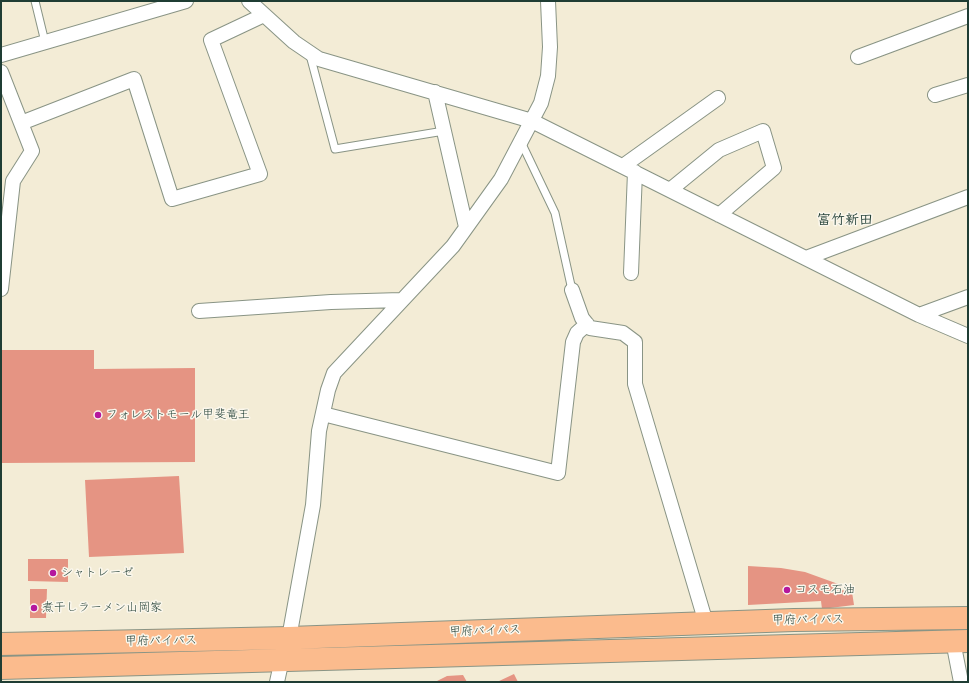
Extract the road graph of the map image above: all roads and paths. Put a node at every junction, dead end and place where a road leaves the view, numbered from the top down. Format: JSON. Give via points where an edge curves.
{"nodes":[{"id":1,"x":35,"y":1,"type":"edge"},
{"id":2,"x":186,"y":1,"type":"edge"},
{"id":3,"x":249,"y":1,"type":"edge"},
{"id":4,"x":548,"y":1,"type":"edge"},
{"id":5,"x":264,"y":15,"type":"junction"},
{"id":6,"x":968,"y":16,"type":"edge"},
{"id":7,"x":45,"y":42,"type":"junction"},
{"id":8,"x":309,"y":52,"type":"junction"},
{"id":9,"x":1,"y":55,"type":"edge"},
{"id":10,"x":858,"y":57,"type":"dead end"},
{"id":11,"x":1,"y":72,"type":"edge"},
{"id":12,"x":968,"y":85,"type":"edge"},
{"id":13,"x":434,"y":92,"type":"junction"},
{"id":14,"x":934,"y":96,"type":"dead end"},
{"id":15,"x":718,"y":98,"type":"dead end"},
{"id":16,"x":532,"y":121,"type":"junction"},
{"id":17,"x":21,"y":124,"type":"junction"},
{"id":18,"x":444,"y":131,"type":"junction"},
{"id":19,"x":521,"y":142,"type":"junction"},
{"id":20,"x":629,"y":169,"type":"junction"},
{"id":21,"x":670,"y":190,"type":"junction"},
{"id":22,"x":968,"y":197,"type":"edge"},
{"id":23,"x":719,"y":215,"type":"junction"},
{"id":24,"x":466,"y":227,"type":"junction"},
{"id":25,"x":806,"y":258,"type":"junction"},
{"id":26,"x":631,"y":273,"type":"dead end"},
{"id":27,"x":1,"y":289,"type":"edge"},
{"id":28,"x":572,"y":290,"type":"joint"},
{"id":29,"x":968,"y":296,"type":"edge"},
{"id":30,"x":401,"y":300,"type":"junction"},
{"id":31,"x":199,"y":311,"type":"dead end"},
{"id":32,"x":919,"y":315,"type":"junction"},
{"id":33,"x":587,"y":324,"type":"junction"},
{"id":34,"x":968,"y":336,"type":"edge"},
{"id":35,"x":323,"y":414,"type":"junction"},
{"id":36,"x":968,"y":618,"type":"edge"},
{"id":37,"x":706,"y":623,"type":"junction"},
{"id":38,"x":289,"y":638,"type":"junction"},
{"id":39,"x":960,"y":641,"type":"edge"},
{"id":40,"x":1,"y":644,"type":"edge"},
{"id":41,"x":282,"y":659,"type":"junction"},
{"id":42,"x":1,"y":668,"type":"edge"},
{"id":43,"x":277,"y":682,"type":"edge"},
{"id":44,"x":961,"y":682,"type":"edge"}],
"edges":[{"from":1,"to":7,"type":"lane"},
{"from":2,"to":7,"type":"street"},
{"from":3,"to":5,"type":"street"},
{"from":4,"to":16,"type":"street","via":[[548,76],[541,103]]},
{"from":5,"to":8,"type":"street"},
{"from":5,"to":17,"type":"street","via":[[211,40],[260,174],[172,200],[134,79]]},
{"from":6,"to":10,"type":"street"},
{"from":7,"to":9,"type":"street"},
{"from":8,"to":13,"type":"street","via":[[320,59]]},
{"from":8,"to":18,"type":"lane","via":[[335,149]]},
{"from":11,"to":17,"type":"street"},
{"from":12,"to":14,"type":"street"},
{"from":13,"to":16,"type":"street"},
{"from":13,"to":18,"type":"street"},
{"from":15,"to":20,"type":"street"},
{"from":16,"to":19,"type":"street"},
{"from":16,"to":20,"type":"street"},
{"from":17,"to":27,"type":"street","via":[[32,150],[13,181]]},
{"from":18,"to":24,"type":"street"},
{"from":19,"to":24,"type":"street","via":[[501,179]]},
{"from":19,"to":28,"type":"lane","via":[[555,213]]},
{"from":20,"to":21,"type":"street"},
{"from":20,"to":26,"type":"street"},
{"from":21,"to":23,"type":"street"},
{"from":21,"to":23,"type":"street","via":[[719,150],[764,131],[774,168]]},
{"from":22,"to":25,"type":"street"},
{"from":23,"to":25,"type":"street"},
{"from":24,"to":30,"type":"street","via":[[453,246]]},
{"from":25,"to":32,"type":"street"},
{"from":28,"to":33,"type":"street","via":[[582,318]]},
{"from":29,"to":32,"type":"street"},
{"from":30,"to":31,"type":"street"},
{"from":30,"to":35,"type":"street","via":[[334,373]]},
{"from":32,"to":34,"type":"street"},
{"from":33,"to":35,"type":"street","via":[[577,333],[573,342],[558,473]]},
{"from":33,"to":37,"type":"street","via":[[590,328],[623,333],[635,342],[634,384]]},
{"from":35,"to":38,"type":"street","via":[[319,431],[313,505]]},
{"from":36,"to":37,"type":"highway","name":"甲府バイパス"},
{"from":37,"to":38,"type":"highway","name":"甲府バイパス"},
{"from":38,"to":40,"type":"highway","name":"甲府バイパス"},
{"from":39,"to":41,"type":"highway","name":"甲府バイパス"},
{"from":39,"to":44,"type":"street"},
{"from":41,"to":42,"type":"highway","name":"甲府バイパス"},
{"from":41,"to":43,"type":"street"}]}
